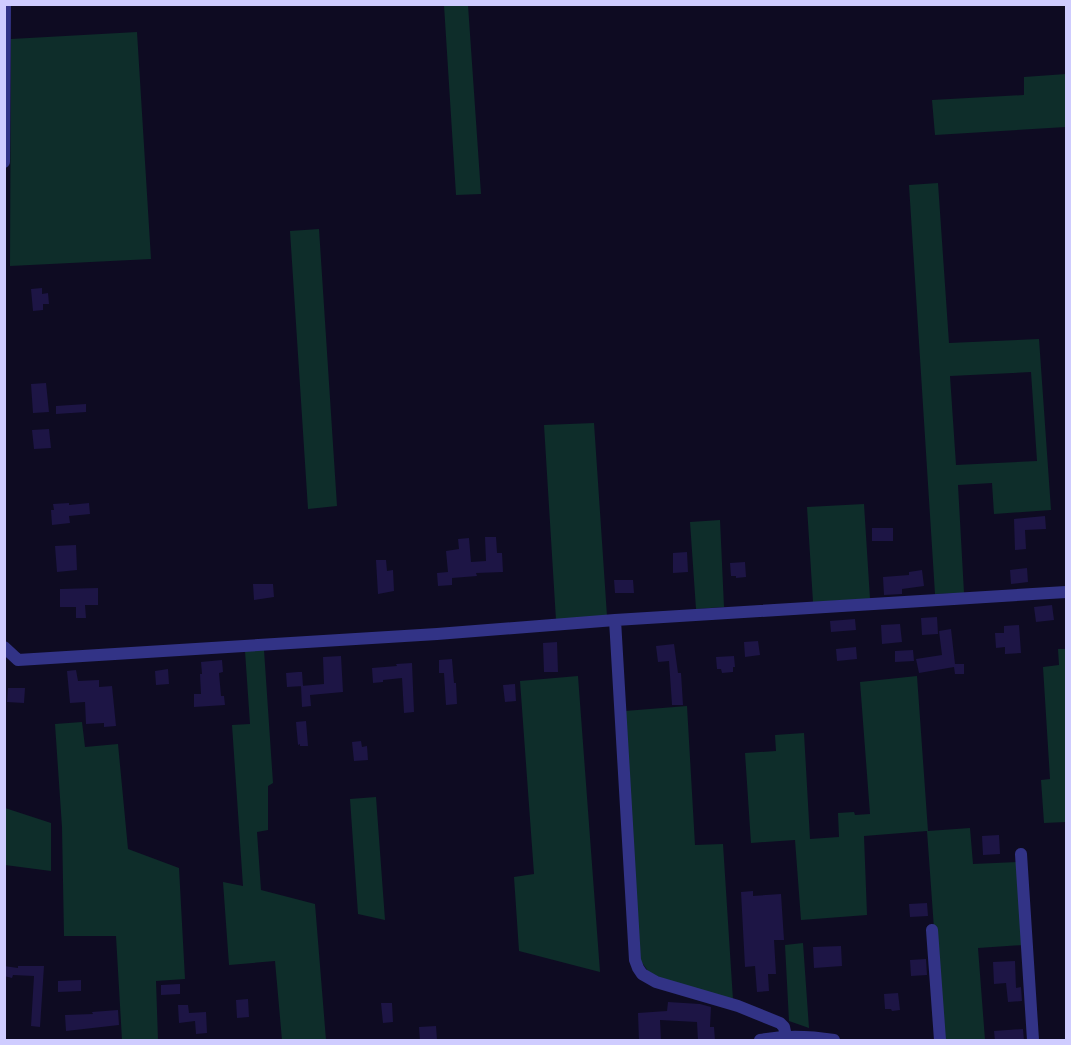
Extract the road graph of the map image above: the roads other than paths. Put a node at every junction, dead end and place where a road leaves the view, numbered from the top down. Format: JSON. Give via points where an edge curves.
{"nodes":[{"id":1,"x":5,"y":4,"type":"edge"},
{"id":2,"x":4,"y":162,"type":"edge"},
{"id":3,"x":1066,"y":592,"type":"edge"},
{"id":4,"x":615,"y":620,"type":"junction"},
{"id":5,"x":4,"y":647,"type":"edge"},
{"id":6,"x":1021,"y":854,"type":"dead end"},
{"id":7,"x":932,"y":930,"type":"dead end"},
{"id":8,"x":786,"y":1037,"type":"junction"},
{"id":9,"x":760,"y":1041,"type":"edge"},
{"id":10,"x":834,"y":1041,"type":"edge"},
{"id":11,"x":940,"y":1041,"type":"edge"},
{"id":12,"x":1033,"y":1041,"type":"edge"}],
"edges":[{"from":1,"to":2,"type":"street"},
{"from":3,"to":4,"type":"street"},
{"from":4,"to":5,"type":"street","via":[[18,660]]},
{"from":4,"to":8,"type":"street","via":[[638,968],[656,982],[780,1023]]},
{"from":6,"to":12,"type":"street"},
{"from":7,"to":11,"type":"street"},
{"from":8,"to":9,"type":"street"},
{"from":8,"to":10,"type":"street"}]}
